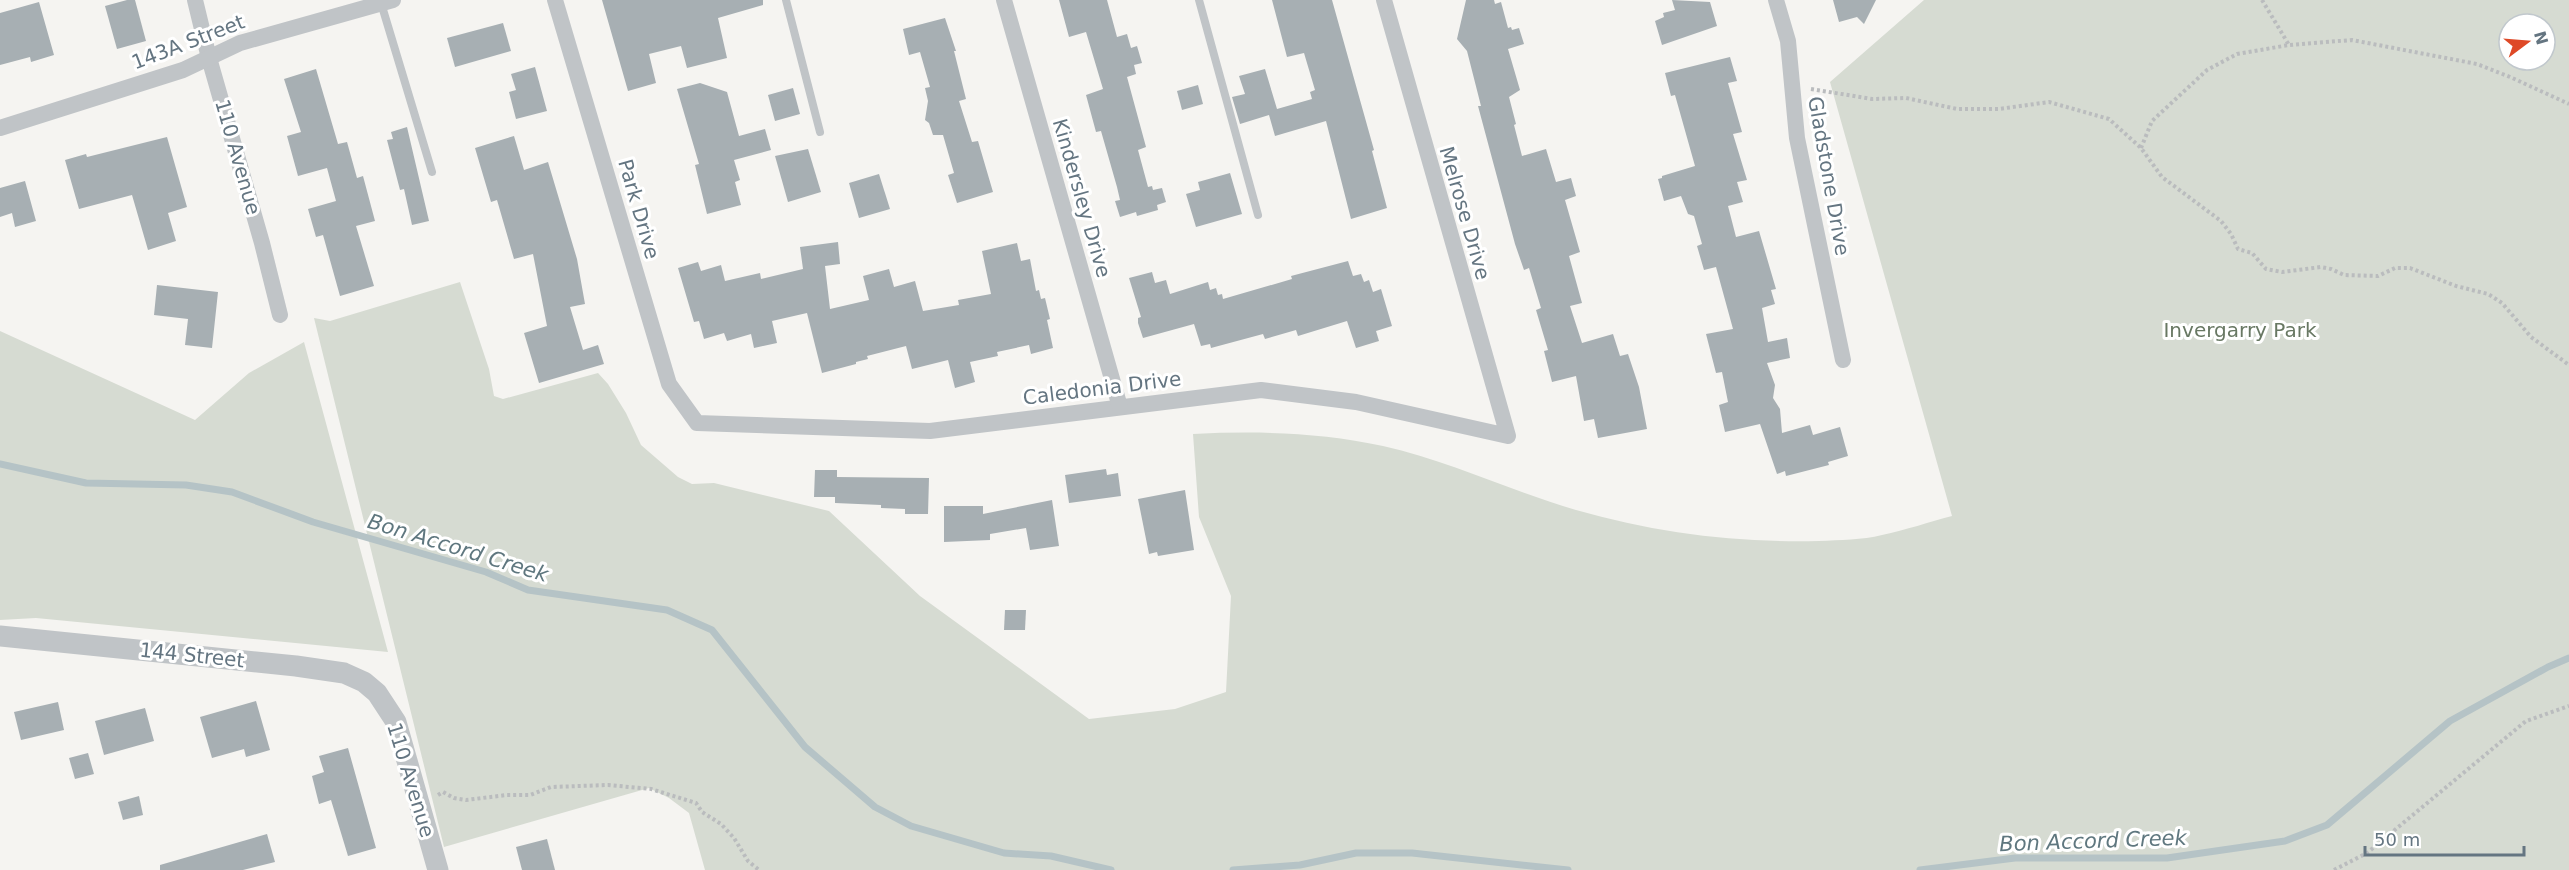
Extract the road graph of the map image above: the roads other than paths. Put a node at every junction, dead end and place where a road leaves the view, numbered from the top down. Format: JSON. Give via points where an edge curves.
{"nodes":[{"id":1,"x":195,"y":0,"type":"edge"},
{"id":2,"x":555,"y":0,"type":"edge"},
{"id":3,"x":786,"y":0,"type":"edge"},
{"id":4,"x":1004,"y":0,"type":"edge"},
{"id":5,"x":1199,"y":0,"type":"edge"},
{"id":6,"x":1384,"y":0,"type":"edge"},
{"id":7,"x":1776,"y":0,"type":"edge"},
{"id":8,"x":387,"y":1,"type":"edge"},
{"id":9,"x":209,"y":58,"type":"junction"},
{"id":10,"x":0,"y":128,"type":"edge"},
{"id":11,"x":820,"y":132,"type":"dead end"},
{"id":12,"x":432,"y":172,"type":"dead end"},
{"id":13,"x":1258,"y":215,"type":"dead end"},
{"id":14,"x":280,"y":315,"type":"dead end"},
{"id":15,"x":1843,"y":360,"type":"dead end"},
{"id":16,"x":1120,"y":407,"type":"junction"},
{"id":17,"x":697,"y":423,"type":"joint"},
{"id":18,"x":1508,"y":436,"type":"joint"},
{"id":19,"x":0,"y":636,"type":"edge"},
{"id":20,"x":377,"y":693,"type":"joint"},
{"id":21,"x":438,"y":870,"type":"edge"}],
"edges":[{"from":1,"to":9,"type":"street","name":"110 Avenue"},
{"from":2,"to":17,"type":"street","name":"Park Drive","via":[[669,384]]},
{"from":3,"to":11,"type":"lane"},
{"from":4,"to":16,"type":"street","name":"Kindersley Drive"},
{"from":5,"to":13,"type":"lane"},
{"from":6,"to":18,"type":"street","name":"Melrose Drive"},
{"from":7,"to":15,"type":"street","name":"Gladstone Drive","via":[[1788,41],[1797,138]]},
{"from":8,"to":9,"type":"street","name":"143A Street","via":[[240,43]]},
{"from":8,"to":12,"type":"lane"},
{"from":9,"to":10,"type":"street","name":"143A Street","via":[[183,70]]},
{"from":9,"to":14,"type":"street","name":"110 Avenue"},
{"from":16,"to":17,"type":"street","name":"Caledonia Drive","via":[[930,431]]},
{"from":16,"to":18,"type":"street","name":"Caledonia Drive","via":[[1261,390],[1356,402]]},
{"from":19,"to":20,"type":"street","name":"144 Street","via":[[335,671]]},
{"from":20,"to":21,"type":"street","name":"110 Avenue","via":[[396,722]]}]}
